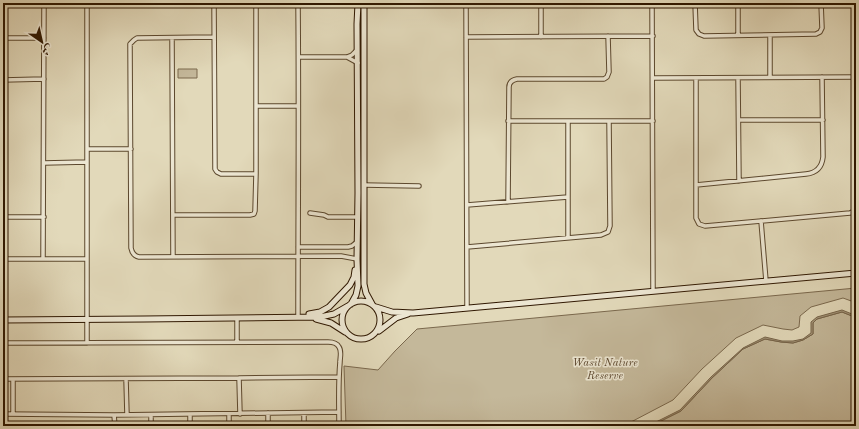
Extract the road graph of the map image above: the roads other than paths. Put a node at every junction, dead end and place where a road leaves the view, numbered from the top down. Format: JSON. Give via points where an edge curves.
{"nodes":[{"id":1,"x":44,"y":3,"type":"edge"},
{"id":2,"x":86,"y":3,"type":"edge"},
{"id":3,"x":214,"y":3,"type":"edge"},
{"id":4,"x":256,"y":3,"type":"edge"},
{"id":5,"x":298,"y":3,"type":"edge"},
{"id":6,"x":358,"y":3,"type":"edge"},
{"id":7,"x":364,"y":3,"type":"edge"},
{"id":8,"x":466,"y":3,"type":"edge"},
{"id":9,"x":541,"y":3,"type":"edge"},
{"id":10,"x":652,"y":3,"type":"edge"},
{"id":11,"x":694,"y":3,"type":"edge"},
{"id":12,"x":738,"y":3,"type":"edge"},
{"id":13,"x":821,"y":3,"type":"edge"},
{"id":14,"x":738,"y":35,"type":"junction"},
{"id":15,"x":770,"y":35,"type":"junction"},
{"id":16,"x":608,"y":36,"type":"junction"},
{"id":17,"x":652,"y":36,"type":"junction"},
{"id":18,"x":214,"y":37,"type":"junction"},
{"id":19,"x":466,"y":37,"type":"junction"},
{"id":20,"x":542,"y":37,"type":"junction"},
{"id":21,"x":3,"y":38,"type":"edge"},
{"id":22,"x":44,"y":38,"type":"junction"},
{"id":23,"x":172,"y":38,"type":"junction"},
{"id":24,"x":358,"y":49,"type":"junction"},
{"id":25,"x":299,"y":57,"type":"junction"},
{"id":26,"x":348,"y":57,"type":"junction"},
{"id":27,"x":358,"y":63,"type":"junction"},
{"id":28,"x":770,"y":77,"type":"junction"},
{"id":29,"x":822,"y":77,"type":"junction"},
{"id":30,"x":856,"y":77,"type":"edge"},
{"id":31,"x":653,"y":78,"type":"junction"},
{"id":32,"x":696,"y":78,"type":"junction"},
{"id":33,"x":738,"y":78,"type":"junction"},
{"id":34,"x":44,"y":79,"type":"junction"},
{"id":35,"x":3,"y":80,"type":"edge"},
{"id":36,"x":256,"y":106,"type":"junction"},
{"id":37,"x":298,"y":106,"type":"junction"},
{"id":38,"x":738,"y":120,"type":"junction"},
{"id":39,"x":823,"y":120,"type":"junction"},
{"id":40,"x":508,"y":121,"type":"junction"},
{"id":41,"x":609,"y":121,"type":"junction"},
{"id":42,"x":653,"y":121,"type":"junction"},
{"id":43,"x":568,"y":122,"type":"junction"},
{"id":44,"x":87,"y":149,"type":"junction"},
{"id":45,"x":131,"y":149,"type":"junction"},
{"id":46,"x":87,"y":162,"type":"junction"},
{"id":47,"x":44,"y":163,"type":"junction"},
{"id":48,"x":256,"y":174,"type":"junction"},
{"id":49,"x":739,"y":181,"type":"junction"},
{"id":50,"x":364,"y":185,"type":"junction"},
{"id":51,"x":696,"y":185,"type":"junction"},
{"id":52,"x":419,"y":186,"type":"dead end"},
{"id":53,"x":358,"y":193,"type":"junction"},
{"id":54,"x":568,"y":197,"type":"junction"},
{"id":55,"x":508,"y":202,"type":"junction"},
{"id":56,"x":467,"y":205,"type":"junction"},
{"id":57,"x":856,"y":210,"type":"edge"},
{"id":58,"x":310,"y":213,"type":"dead end"},
{"id":59,"x":364,"y":213,"type":"junction"},
{"id":60,"x":173,"y":215,"type":"junction"},
{"id":61,"x":3,"y":217,"type":"edge"},
{"id":62,"x":44,"y":217,"type":"junction"},
{"id":63,"x":358,"y":217,"type":"junction"},
{"id":64,"x":761,"y":221,"type":"junction"},
{"id":65,"x":568,"y":238,"type":"junction"},
{"id":66,"x":357,"y":242,"type":"junction"},
{"id":67,"x":467,"y":246,"type":"junction"},
{"id":68,"x":298,"y":247,"type":"junction"},
{"id":69,"x":306,"y":247,"type":"junction"},
{"id":70,"x":173,"y":257,"type":"junction"},
{"id":71,"x":298,"y":257,"type":"junction"},
{"id":72,"x":306,"y":257,"type":"junction"},
{"id":73,"x":3,"y":259,"type":"edge"},
{"id":74,"x":43,"y":259,"type":"junction"},
{"id":75,"x":87,"y":259,"type":"junction"},
{"id":76,"x":357,"y":260,"type":"junction"},
{"id":77,"x":856,"y":273,"type":"edge"},
{"id":78,"x":766,"y":281,"type":"junction"},
{"id":79,"x":653,"y":291,"type":"junction"},
{"id":80,"x":350,"y":305,"type":"junction"},
{"id":81,"x":374,"y":306,"type":"junction"},
{"id":82,"x":467,"y":308,"type":"junction"},
{"id":83,"x":413,"y":312,"type":"junction"},
{"id":84,"x":298,"y":317,"type":"junction"},
{"id":85,"x":308,"y":317,"type":"junction"},
{"id":86,"x":237,"y":318,"type":"junction"},
{"id":87,"x":87,"y":319,"type":"junction"},
{"id":88,"x":3,"y":320,"type":"edge"},
{"id":89,"x":377,"y":332,"type":"junction"},
{"id":90,"x":347,"y":333,"type":"junction"},
{"id":91,"x":237,"y":342,"type":"junction"},
{"id":92,"x":3,"y":343,"type":"edge"},
{"id":93,"x":87,"y":343,"type":"junction"},
{"id":94,"x":339,"y":377,"type":"junction"},
{"id":95,"x":240,"y":378,"type":"junction"},
{"id":96,"x":3,"y":379,"type":"edge"},
{"id":97,"x":13,"y":379,"type":"junction"},
{"id":98,"x":126,"y":379,"type":"junction"},
{"id":99,"x":339,"y":412,"type":"junction"},
{"id":100,"x":268,"y":413,"type":"junction"},
{"id":101,"x":304,"y":413,"type":"junction"},
{"id":102,"x":3,"y":414,"type":"edge"},
{"id":103,"x":13,"y":414,"type":"junction"},
{"id":104,"x":190,"y":414,"type":"junction"},
{"id":105,"x":229,"y":414,"type":"junction"},
{"id":106,"x":240,"y":414,"type":"junction"},
{"id":107,"x":114,"y":415,"type":"junction"},
{"id":108,"x":127,"y":415,"type":"junction"},
{"id":109,"x":151,"y":415,"type":"junction"},
{"id":110,"x":114,"y":426,"type":"edge"},
{"id":111,"x":151,"y":426,"type":"edge"},
{"id":112,"x":190,"y":426,"type":"edge"},
{"id":113,"x":229,"y":426,"type":"edge"},
{"id":114,"x":268,"y":426,"type":"edge"},
{"id":115,"x":304,"y":426,"type":"edge"},
{"id":116,"x":339,"y":426,"type":"edge"}],
"edges":[{"from":1,"to":22,"type":"street"},
{"from":2,"to":44,"type":"street"},
{"from":3,"to":18,"type":"street"},
{"from":4,"to":36,"type":"street"},
{"from":5,"to":25,"type":"street"},
{"from":6,"to":24,"type":"main road"},
{"from":7,"to":50,"type":"main road"},
{"from":8,"to":19,"type":"street"},
{"from":9,"to":20,"type":"street"},
{"from":10,"to":17,"type":"street"},
{"from":11,"to":14,"type":"street","via":[[695,28],[699,34]]},
{"from":12,"to":14,"type":"street"},
{"from":13,"to":15,"type":"street","via":[[822,26],[818,33]]},
{"from":14,"to":15,"type":"street"},
{"from":15,"to":28,"type":"street"},
{"from":16,"to":17,"type":"street"},
{"from":16,"to":20,"type":"street"},
{"from":16,"to":40,"type":"street","via":[[609,72],[606,78],[513,80],[508,87]]},
{"from":17,"to":31,"type":"street"},
{"from":18,"to":23,"type":"street"},
{"from":18,"to":48,"type":"street","via":[[214,168],[221,174]]},
{"from":19,"to":20,"type":"street"},
{"from":19,"to":56,"type":"street"},
{"from":21,"to":22,"type":"street"},
{"from":22,"to":34,"type":"street"},
{"from":23,"to":45,"type":"street","via":[[137,38],[130,44]]},
{"from":23,"to":60,"type":"street"},
{"from":24,"to":26,"type":"street"},
{"from":24,"to":27,"type":"main road"},
{"from":25,"to":26,"type":"street"},
{"from":25,"to":37,"type":"street"},
{"from":26,"to":27,"type":"street"},
{"from":27,"to":53,"type":"main road"},
{"from":28,"to":29,"type":"street"},
{"from":28,"to":33,"type":"street"},
{"from":29,"to":30,"type":"street"},
{"from":29,"to":39,"type":"street"},
{"from":31,"to":32,"type":"street"},
{"from":31,"to":42,"type":"street"},
{"from":32,"to":33,"type":"street"},
{"from":32,"to":51,"type":"street"},
{"from":33,"to":38,"type":"street"},
{"from":34,"to":35,"type":"street"},
{"from":34,"to":47,"type":"street"},
{"from":36,"to":37,"type":"street"},
{"from":36,"to":48,"type":"street"},
{"from":37,"to":68,"type":"street"},
{"from":38,"to":39,"type":"street"},
{"from":38,"to":49,"type":"street"},
{"from":39,"to":49,"type":"street","via":[[823,160],[816,171]]},
{"from":40,"to":43,"type":"street"},
{"from":40,"to":55,"type":"street"},
{"from":41,"to":42,"type":"street"},
{"from":41,"to":43,"type":"street"},
{"from":41,"to":65,"type":"street","via":[[610,228],[604,235]]},
{"from":42,"to":79,"type":"street"},
{"from":43,"to":54,"type":"street"},
{"from":44,"to":45,"type":"street"},
{"from":44,"to":46,"type":"street"},
{"from":45,"to":70,"type":"street","via":[[132,250],[134,255],[139,257]]},
{"from":46,"to":47,"type":"street"},
{"from":46,"to":75,"type":"street"},
{"from":47,"to":62,"type":"street"},
{"from":48,"to":60,"type":"street","via":[[256,210],[252,215]]},
{"from":49,"to":51,"type":"street"},
{"from":50,"to":52,"type":"street"},
{"from":50,"to":59,"type":"main road"},
{"from":51,"to":64,"type":"street","via":[[696,218],[701,225]]},
{"from":53,"to":59,"type":"main road","via":[[361,212]]},
{"from":53,"to":63,"type":"main road"},
{"from":54,"to":55,"type":"street"},
{"from":54,"to":65,"type":"street"},
{"from":55,"to":56,"type":"street"},
{"from":56,"to":67,"type":"street"},
{"from":57,"to":64,"type":"street","via":[[850,213]]},
{"from":58,"to":63,"type":"street","via":[[328,217]]},
{"from":59,"to":81,"type":"main road","via":[[365,287],[367,296]]},
{"from":60,"to":70,"type":"street"},
{"from":61,"to":62,"type":"street"},
{"from":62,"to":74,"type":"street"},
{"from":63,"to":66,"type":"main road"},
{"from":64,"to":78,"type":"street"},
{"from":65,"to":67,"type":"street"},
{"from":66,"to":69,"type":"street","via":[[350,247]]},
{"from":66,"to":76,"type":"main road"},
{"from":67,"to":82,"type":"street"},
{"from":68,"to":69,"type":"street"},
{"from":68,"to":71,"type":"street"},
{"from":69,"to":72,"type":"street"},
{"from":70,"to":71,"type":"street"},
{"from":71,"to":72,"type":"street"},
{"from":71,"to":84,"type":"street"},
{"from":72,"to":76,"type":"street","via":[[340,256]]},
{"from":73,"to":74,"type":"street"},
{"from":74,"to":75,"type":"street"},
{"from":75,"to":87,"type":"street"},
{"from":76,"to":80,"type":"main road","via":[[358,289]]},
{"from":76,"to":84,"type":"main road","via":[[351,283],[329,307]]},
{"from":77,"to":78,"type":"main road"},
{"from":78,"to":79,"type":"main road"},
{"from":79,"to":82,"type":"main road"},
{"from":80,"to":81,"type":"main road","via":[[362,301]]},
{"from":80,"to":85,"type":"main road","via":[[331,315]]},
{"from":80,"to":90,"type":"main road","via":[[342,319]]},
{"from":81,"to":83,"type":"main road","via":[[392,312]]},
{"from":81,"to":89,"type":"main road","via":[[381,317]]},
{"from":82,"to":83,"type":"main road"},
{"from":83,"to":89,"type":"main road","via":[[396,318]]},
{"from":84,"to":85,"type":"main road"},
{"from":84,"to":86,"type":"main road"},
{"from":85,"to":90,"type":"main road","via":[[331,323]]},
{"from":86,"to":87,"type":"main road"},
{"from":86,"to":91,"type":"street"},
{"from":87,"to":88,"type":"main road"},
{"from":87,"to":93,"type":"street"},
{"from":89,"to":90,"type":"main road","via":[[363,340],[353,338]]},
{"from":91,"to":93,"type":"street"},
{"from":91,"to":94,"type":"street","via":[[333,342],[340,348]]},
{"from":92,"to":93,"type":"street"},
{"from":94,"to":95,"type":"street"},
{"from":94,"to":99,"type":"street"},
{"from":95,"to":98,"type":"street"},
{"from":95,"to":106,"type":"street"},
{"from":96,"to":97,"type":"street"},
{"from":97,"to":98,"type":"street"},
{"from":97,"to":103,"type":"street"},
{"from":98,"to":108,"type":"street"},
{"from":99,"to":101,"type":"street"},
{"from":99,"to":116,"type":"street"},
{"from":100,"to":101,"type":"street"},
{"from":100,"to":106,"type":"street"},
{"from":100,"to":114,"type":"street"},
{"from":101,"to":115,"type":"street"},
{"from":102,"to":103,"type":"street"},
{"from":103,"to":107,"type":"street"},
{"from":104,"to":105,"type":"street"},
{"from":104,"to":109,"type":"street"},
{"from":104,"to":112,"type":"street"},
{"from":105,"to":106,"type":"street"},
{"from":105,"to":113,"type":"street"},
{"from":107,"to":108,"type":"street"},
{"from":107,"to":110,"type":"street"},
{"from":108,"to":109,"type":"street"},
{"from":109,"to":111,"type":"street"}]}
